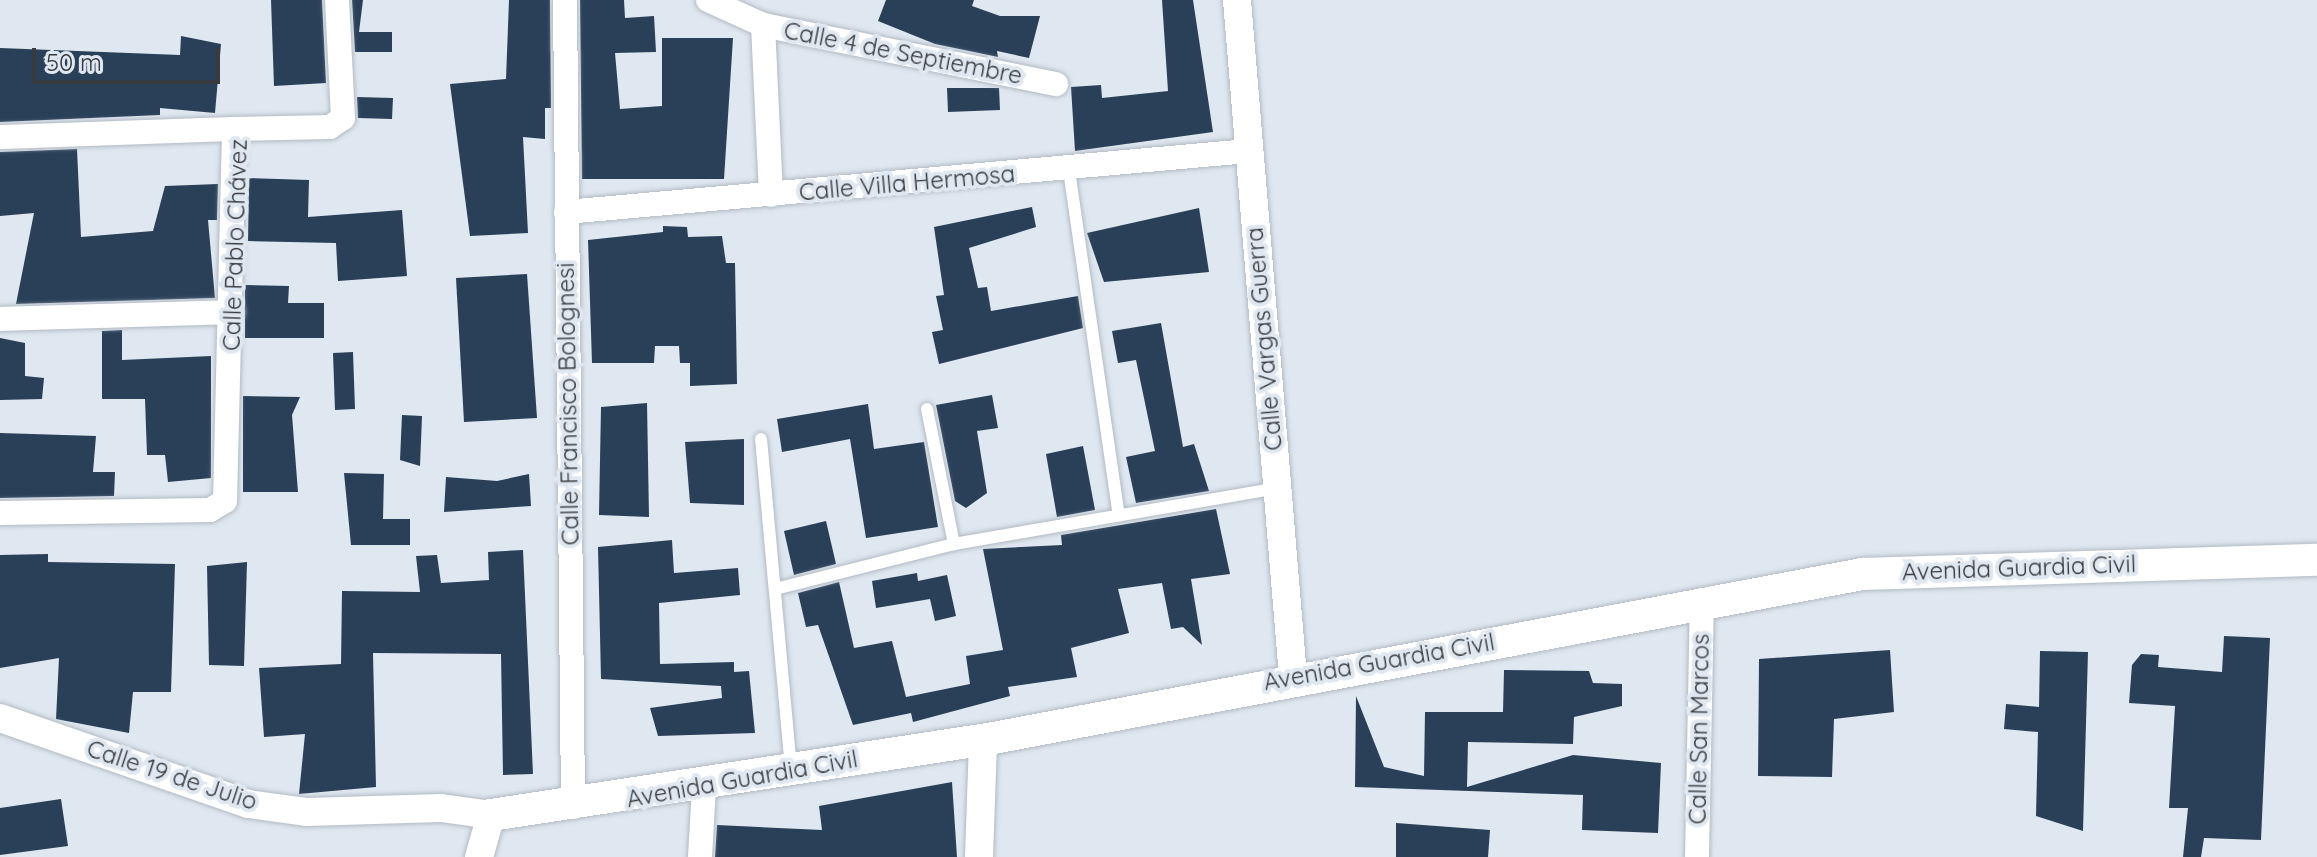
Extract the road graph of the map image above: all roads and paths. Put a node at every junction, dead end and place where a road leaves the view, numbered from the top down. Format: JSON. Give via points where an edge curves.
{"nodes":[{"id":1,"x":337,"y":0,"type":"edge"},
{"id":2,"x":565,"y":0,"type":"edge"},
{"id":3,"x":708,"y":0,"type":"edge"},
{"id":4,"x":1237,"y":0,"type":"edge"},
{"id":5,"x":763,"y":25,"type":"junction"},
{"id":6,"x":1056,"y":84,"type":"dead end"},
{"id":7,"x":234,"y":129,"type":"junction"},
{"id":8,"x":0,"y":137,"type":"edge"},
{"id":9,"x":1248,"y":151,"type":"junction"},
{"id":10,"x":1069,"y":170,"type":"junction"},
{"id":11,"x":771,"y":195,"type":"junction"},
{"id":12,"x":566,"y":212,"type":"junction"},
{"id":13,"x":232,"y":312,"type":"junction"},
{"id":14,"x":0,"y":319,"type":"edge"},
{"id":15,"x":927,"y":409,"type":"dead end"},
{"id":16,"x":761,"y":439,"type":"dead end"},
{"id":17,"x":1277,"y":488,"type":"junction"},
{"id":18,"x":0,"y":513,"type":"edge"},
{"id":19,"x":1119,"y":515,"type":"junction"},
{"id":20,"x":954,"y":544,"type":"junction"},
{"id":21,"x":2317,"y":560,"type":"edge"},
{"id":22,"x":779,"y":588,"type":"junction"},
{"id":23,"x":1702,"y":600,"type":"junction"},
{"id":24,"x":1293,"y":677,"type":"junction"},
{"id":25,"x":0,"y":718,"type":"edge"},
{"id":26,"x":983,"y":740,"type":"junction"},
{"id":27,"x":791,"y":770,"type":"junction"},
{"id":28,"x":704,"y":787,"type":"junction"},
{"id":29,"x":573,"y":807,"type":"junction"},
{"id":30,"x":491,"y":815,"type":"junction"},
{"id":31,"x":479,"y":857,"type":"edge"},
{"id":32,"x":700,"y":857,"type":"edge"},
{"id":33,"x":979,"y":857,"type":"edge"},
{"id":34,"x":1697,"y":857,"type":"edge"}],
"edges":[{"from":1,"to":7,"type":"street","name":"Calle Pablo Chávez","via":[[343,118],[330,127]]},
{"from":2,"to":12,"type":"street","name":"Calle Francisco Bolognesi"},
{"from":3,"to":5,"type":"street","name":"Calle 4 de Septiembre"},
{"from":4,"to":9,"type":"street","name":"Calle Vargas Guerra"},
{"from":5,"to":6,"type":"street","name":"Calle 4 de Septiembre"},
{"from":5,"to":11,"type":"street"},
{"from":7,"to":8,"type":"street"},
{"from":7,"to":13,"type":"street","name":"Calle Pablo Chávez"},
{"from":9,"to":10,"type":"street","name":"Calle Villa Hermosa"},
{"from":9,"to":17,"type":"street","name":"Calle Vargas Guerra"},
{"from":10,"to":11,"type":"street","name":"Calle Villa Hermosa"},
{"from":10,"to":19,"type":"lane"},
{"from":11,"to":12,"type":"street","name":"Calle Villa Hermosa"},
{"from":12,"to":29,"type":"street","name":"Calle Francisco Bolognesi"},
{"from":13,"to":14,"type":"street"},
{"from":13,"to":18,"type":"street","name":"Calle Pablo Chávez","via":[[229,489],[210,510]]},
{"from":15,"to":20,"type":"lane"},
{"from":16,"to":22,"type":"lane"},
{"from":17,"to":19,"type":"lane"},
{"from":17,"to":24,"type":"street","name":"Calle Vargas Guerra"},
{"from":19,"to":20,"type":"lane"},
{"from":20,"to":22,"type":"lane"},
{"from":21,"to":23,"type":"main road","name":"Avenida Guardia Civil","via":[[1862,574]]},
{"from":22,"to":27,"type":"lane"},
{"from":23,"to":24,"type":"main road","name":"Avenida Guardia Civil"},
{"from":23,"to":34,"type":"street","name":"Calle San Marcos"},
{"from":24,"to":26,"type":"main road","name":"Avenida Guardia Civil"},
{"from":25,"to":30,"type":"street","name":"Calle 19 de Julio","via":[[248,804],[307,812],[441,808]]},
{"from":26,"to":27,"type":"main road","name":"Avenida Guardia Civil"},
{"from":26,"to":33,"type":"street"},
{"from":27,"to":28,"type":"main road","name":"Avenida Guardia Civil"},
{"from":28,"to":29,"type":"main road","name":"Avenida Guardia Civil"},
{"from":28,"to":32,"type":"street"},
{"from":29,"to":30,"type":"main road","name":"Avenida Guardia Civil"},
{"from":30,"to":31,"type":"street"}]}
